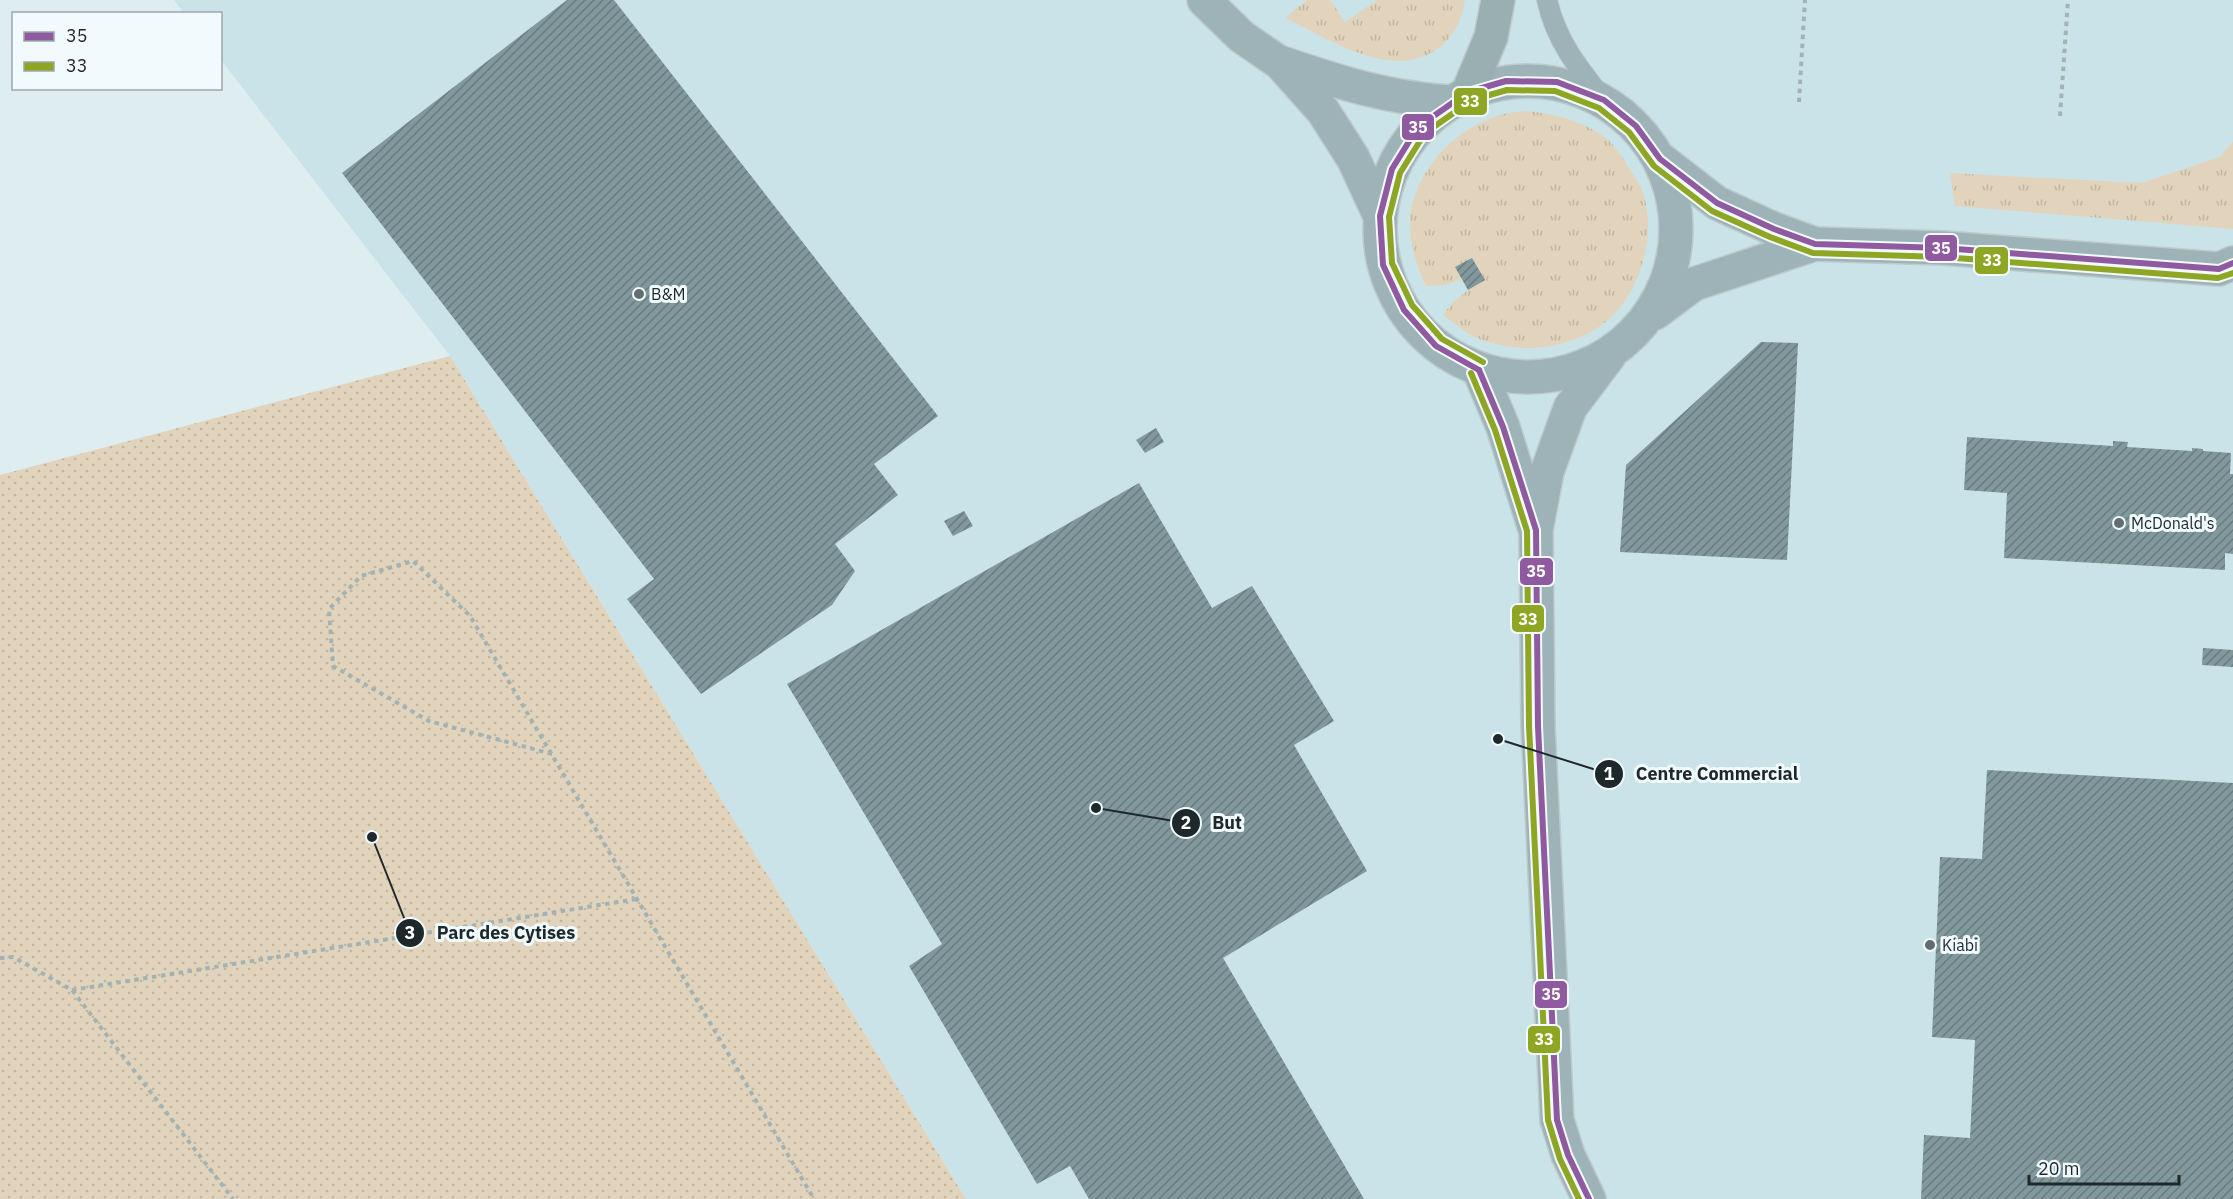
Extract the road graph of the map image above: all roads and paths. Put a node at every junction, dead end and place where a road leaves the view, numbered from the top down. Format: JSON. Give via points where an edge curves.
{"nodes":[{"id":1,"x":1204,"y":0,"type":"edge"},
{"id":2,"x":1498,"y":0,"type":"edge"},
{"id":3,"x":1547,"y":0,"type":"edge"},
{"id":4,"x":1804,"y":0,"type":"edge"},
{"id":5,"x":2068,"y":0,"type":"edge"},
{"id":6,"x":1280,"y":63,"type":"junction"},
{"id":7,"x":1459,"y":97,"type":"junction"},
{"id":8,"x":1604,"y":100,"type":"junction"},
{"id":9,"x":1799,"y":102,"type":"dead end"},
{"id":10,"x":2060,"y":116,"type":"dead end"},
{"id":11,"x":1660,"y":159,"type":"junction"},
{"id":12,"x":1380,"y":216,"type":"junction"},
{"id":13,"x":1815,"y":244,"type":"junction"},
{"id":14,"x":2228,"y":270,"type":"edge"},
{"id":15,"x":1644,"y":322,"type":"junction"},
{"id":16,"x":1612,"y":352,"type":"junction"},
{"id":17,"x":1479,"y":369,"type":"junction"},
{"id":18,"x":1536,"y":530,"type":"junction"},
{"id":19,"x":552,"y":754,"type":"junction"},
{"id":20,"x":637,"y":899,"type":"junction"},
{"id":21,"x":0,"y":958,"type":"edge"},
{"id":22,"x":72,"y":990,"type":"junction"},
{"id":23,"x":233,"y":1199,"type":"edge"},
{"id":24,"x":814,"y":1199,"type":"edge"},
{"id":25,"x":1589,"y":1199,"type":"edge"}],
"edges":[{"from":1,"to":6,"type":"street","via":[[1242,37]]},
{"from":2,"to":7,"type":"highway","via":[[1491,37]]},
{"from":3,"to":8,"type":"lane","via":[[1568,55]]},
{"from":4,"to":9,"type":"path"},
{"from":5,"to":10,"type":"path"},
{"from":6,"to":7,"type":"street","via":[[1411,100]]},
{"from":6,"to":12,"type":"street","via":[[1329,120],[1353,158]]},
{"from":7,"to":8,"type":"street","via":[[1506,81],[1557,82]]},
{"from":7,"to":12,"type":"street","via":[[1418,127],[1392,169]]},
{"from":8,"to":11,"type":"street","via":[[1636,126]]},
{"from":11,"to":13,"type":"street","via":[[1717,203]]},
{"from":11,"to":15,"type":"street","via":[[1674,198],[1677,239],[1667,283]]},
{"from":12,"to":17,"type":"street","via":[[1383,265],[1404,310],[1436,346]]},
{"from":13,"to":14,"type":"street","via":[[1943,248]]},
{"from":13,"to":15,"type":"street","via":[[1694,284]]},
{"from":15,"to":16,"type":"street"},
{"from":16,"to":17,"type":"street","via":[[1572,372],[1527,378]]},
{"from":16,"to":18,"type":"street","via":[[1570,408],[1547,472]]},
{"from":17,"to":18,"type":"street","via":[[1503,427]]},
{"from":18,"to":25,"type":"street","via":[[1538,726],[1557,1120]]},
{"from":19,"to":19,"type":"path","via":[[470,616],[413,561],[361,576],[329,609],[333,666],[429,721]]},
{"from":19,"to":20,"type":"path"},
{"from":20,"to":22,"type":"path"},
{"from":20,"to":24,"type":"path"},
{"from":21,"to":22,"type":"path","via":[[13,957]]},
{"from":22,"to":23,"type":"path"}]}
